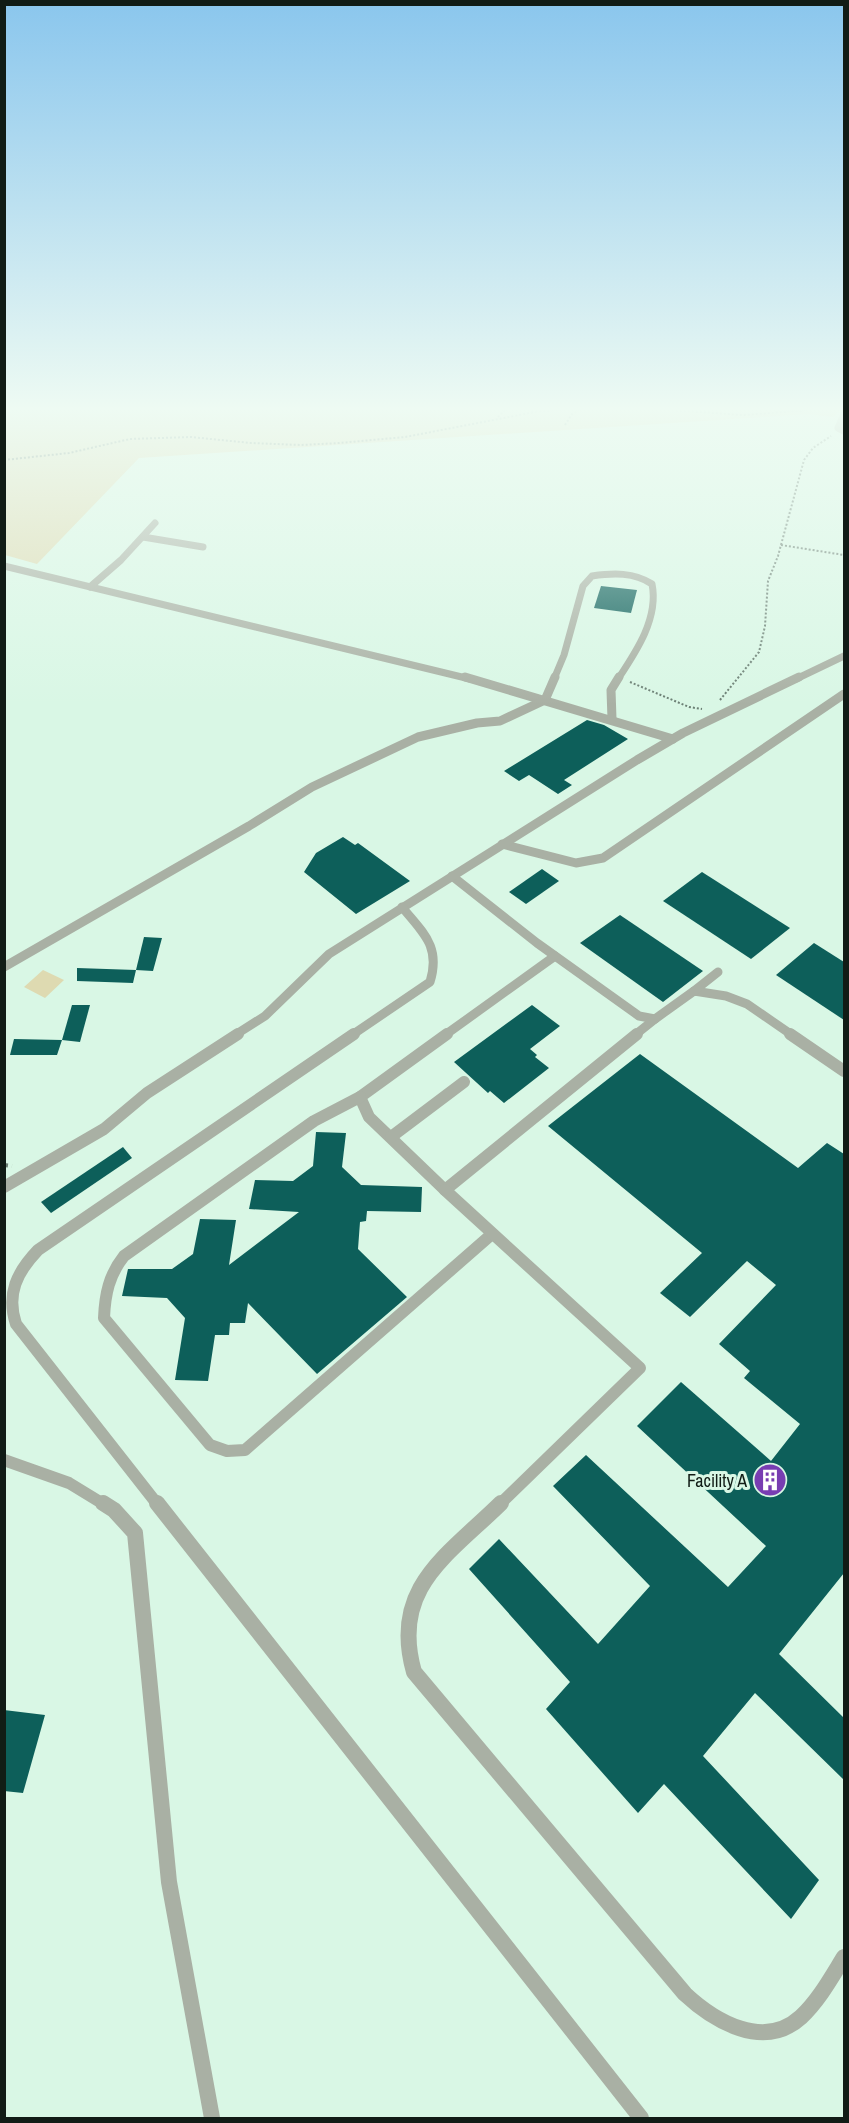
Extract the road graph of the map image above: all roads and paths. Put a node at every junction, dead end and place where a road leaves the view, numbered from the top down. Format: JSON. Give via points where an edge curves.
{"nodes":[{"id":1,"x":791,"y":507,"type":"edge"},
{"id":2,"x":155,"y":523,"type":"dead end"},
{"id":3,"x":142,"y":537,"type":"junction"},
{"id":4,"x":781,"y":545,"type":"junction"},
{"id":5,"x":203,"y":547,"type":"dead end"},
{"id":6,"x":844,"y":555,"type":"edge"},
{"id":7,"x":4,"y":566,"type":"edge"},
{"id":8,"x":90,"y":587,"type":"junction"},
{"id":9,"x":844,"y":656,"type":"edge"},
{"id":10,"x":619,"y":678,"type":"junction"},
{"id":11,"x":844,"y":694,"type":"edge"},
{"id":12,"x":545,"y":700,"type":"junction"},
{"id":13,"x":718,"y":702,"type":"dead end"},
{"id":14,"x":707,"y":708,"type":"dead end"},
{"id":15,"x":612,"y":719,"type":"junction"},
{"id":16,"x":673,"y":739,"type":"junction"},
{"id":17,"x":502,"y":844,"type":"junction"},
{"id":18,"x":452,"y":876,"type":"junction"},
{"id":19,"x":402,"y":907,"type":"junction"},
{"id":20,"x":555,"y":956,"type":"junction"},
{"id":21,"x":4,"y":967,"type":"edge"},
{"id":22,"x":718,"y":972,"type":"dead end"},
{"id":23,"x":694,"y":992,"type":"junction"},
{"id":24,"x":655,"y":1019,"type":"junction"},
{"id":25,"x":844,"y":1071,"type":"edge"},
{"id":26,"x":464,"y":1082,"type":"dead end"},
{"id":27,"x":360,"y":1097,"type":"junction"},
{"id":28,"x":391,"y":1137,"type":"junction"},
{"id":29,"x":4,"y":1187,"type":"edge"},
{"id":30,"x":445,"y":1190,"type":"junction"},
{"id":31,"x":492,"y":1234,"type":"junction"},
{"id":32,"x":4,"y":1460,"type":"edge"},
{"id":33,"x":844,"y":1957,"type":"edge"},
{"id":34,"x":212,"y":2118,"type":"edge"},
{"id":35,"x":641,"y":2118,"type":"edge"}],
"edges":[{"from":1,"to":4,"type":"path"},
{"from":2,"to":3,"type":"lane"},
{"from":3,"to":5,"type":"lane"},
{"from":3,"to":8,"type":"lane"},
{"from":4,"to":6,"type":"path"},
{"from":4,"to":13,"type":"path","via":[[768,581],[759,652]]},
{"from":7,"to":8,"type":"lane"},
{"from":8,"to":12,"type":"lane","via":[[461,676]]},
{"from":9,"to":16,"type":"lane"},
{"from":10,"to":12,"type":"lane","via":[[641,644],[655,598],[652,584],[643,577],[592,576],[583,586],[564,655]]},
{"from":10,"to":14,"type":"path","via":[[689,706]]},
{"from":10,"to":15,"type":"lane","via":[[611,690]]},
{"from":11,"to":17,"type":"lane","via":[[603,858],[576,863]]},
{"from":12,"to":15,"type":"lane"},
{"from":12,"to":21,"type":"lane","via":[[500,721],[418,736],[312,787]]},
{"from":15,"to":16,"type":"lane"},
{"from":16,"to":17,"type":"lane"},
{"from":17,"to":18,"type":"lane"},
{"from":18,"to":19,"type":"lane"},
{"from":18,"to":20,"type":"lane"},
{"from":19,"to":29,"type":"lane","via":[[328,954],[265,1016],[147,1093],[104,1129]]},
{"from":19,"to":35,"type":"lane","via":[[434,946],[430,982],[38,1250],[17,1275],[10,1307],[16,1324]]},
{"from":20,"to":24,"type":"lane","via":[[639,1016]]},
{"from":20,"to":27,"type":"lane"},
{"from":22,"to":23,"type":"lane"},
{"from":23,"to":24,"type":"lane"},
{"from":23,"to":25,"type":"lane","via":[[726,996],[747,1004]]},
{"from":24,"to":30,"type":"lane"},
{"from":26,"to":28,"type":"lane"},
{"from":27,"to":28,"type":"lane","via":[[369,1117]]},
{"from":27,"to":31,"type":"lane","via":[[314,1121],[124,1256],[110,1276],[104,1318],[210,1445],[221,1451],[244,1450]]},
{"from":28,"to":30,"type":"lane"},
{"from":30,"to":31,"type":"lane"},
{"from":31,"to":33,"type":"lane","via":[[640,1368],[420,1585],[406,1627],[407,1651],[414,1672],[685,1994],[708,2015],[733,2029],[779,2030],[799,2019]]},
{"from":32,"to":34,"type":"lane","via":[[69,1482],[114,1510],[135,1533],[169,1882]]}]}
